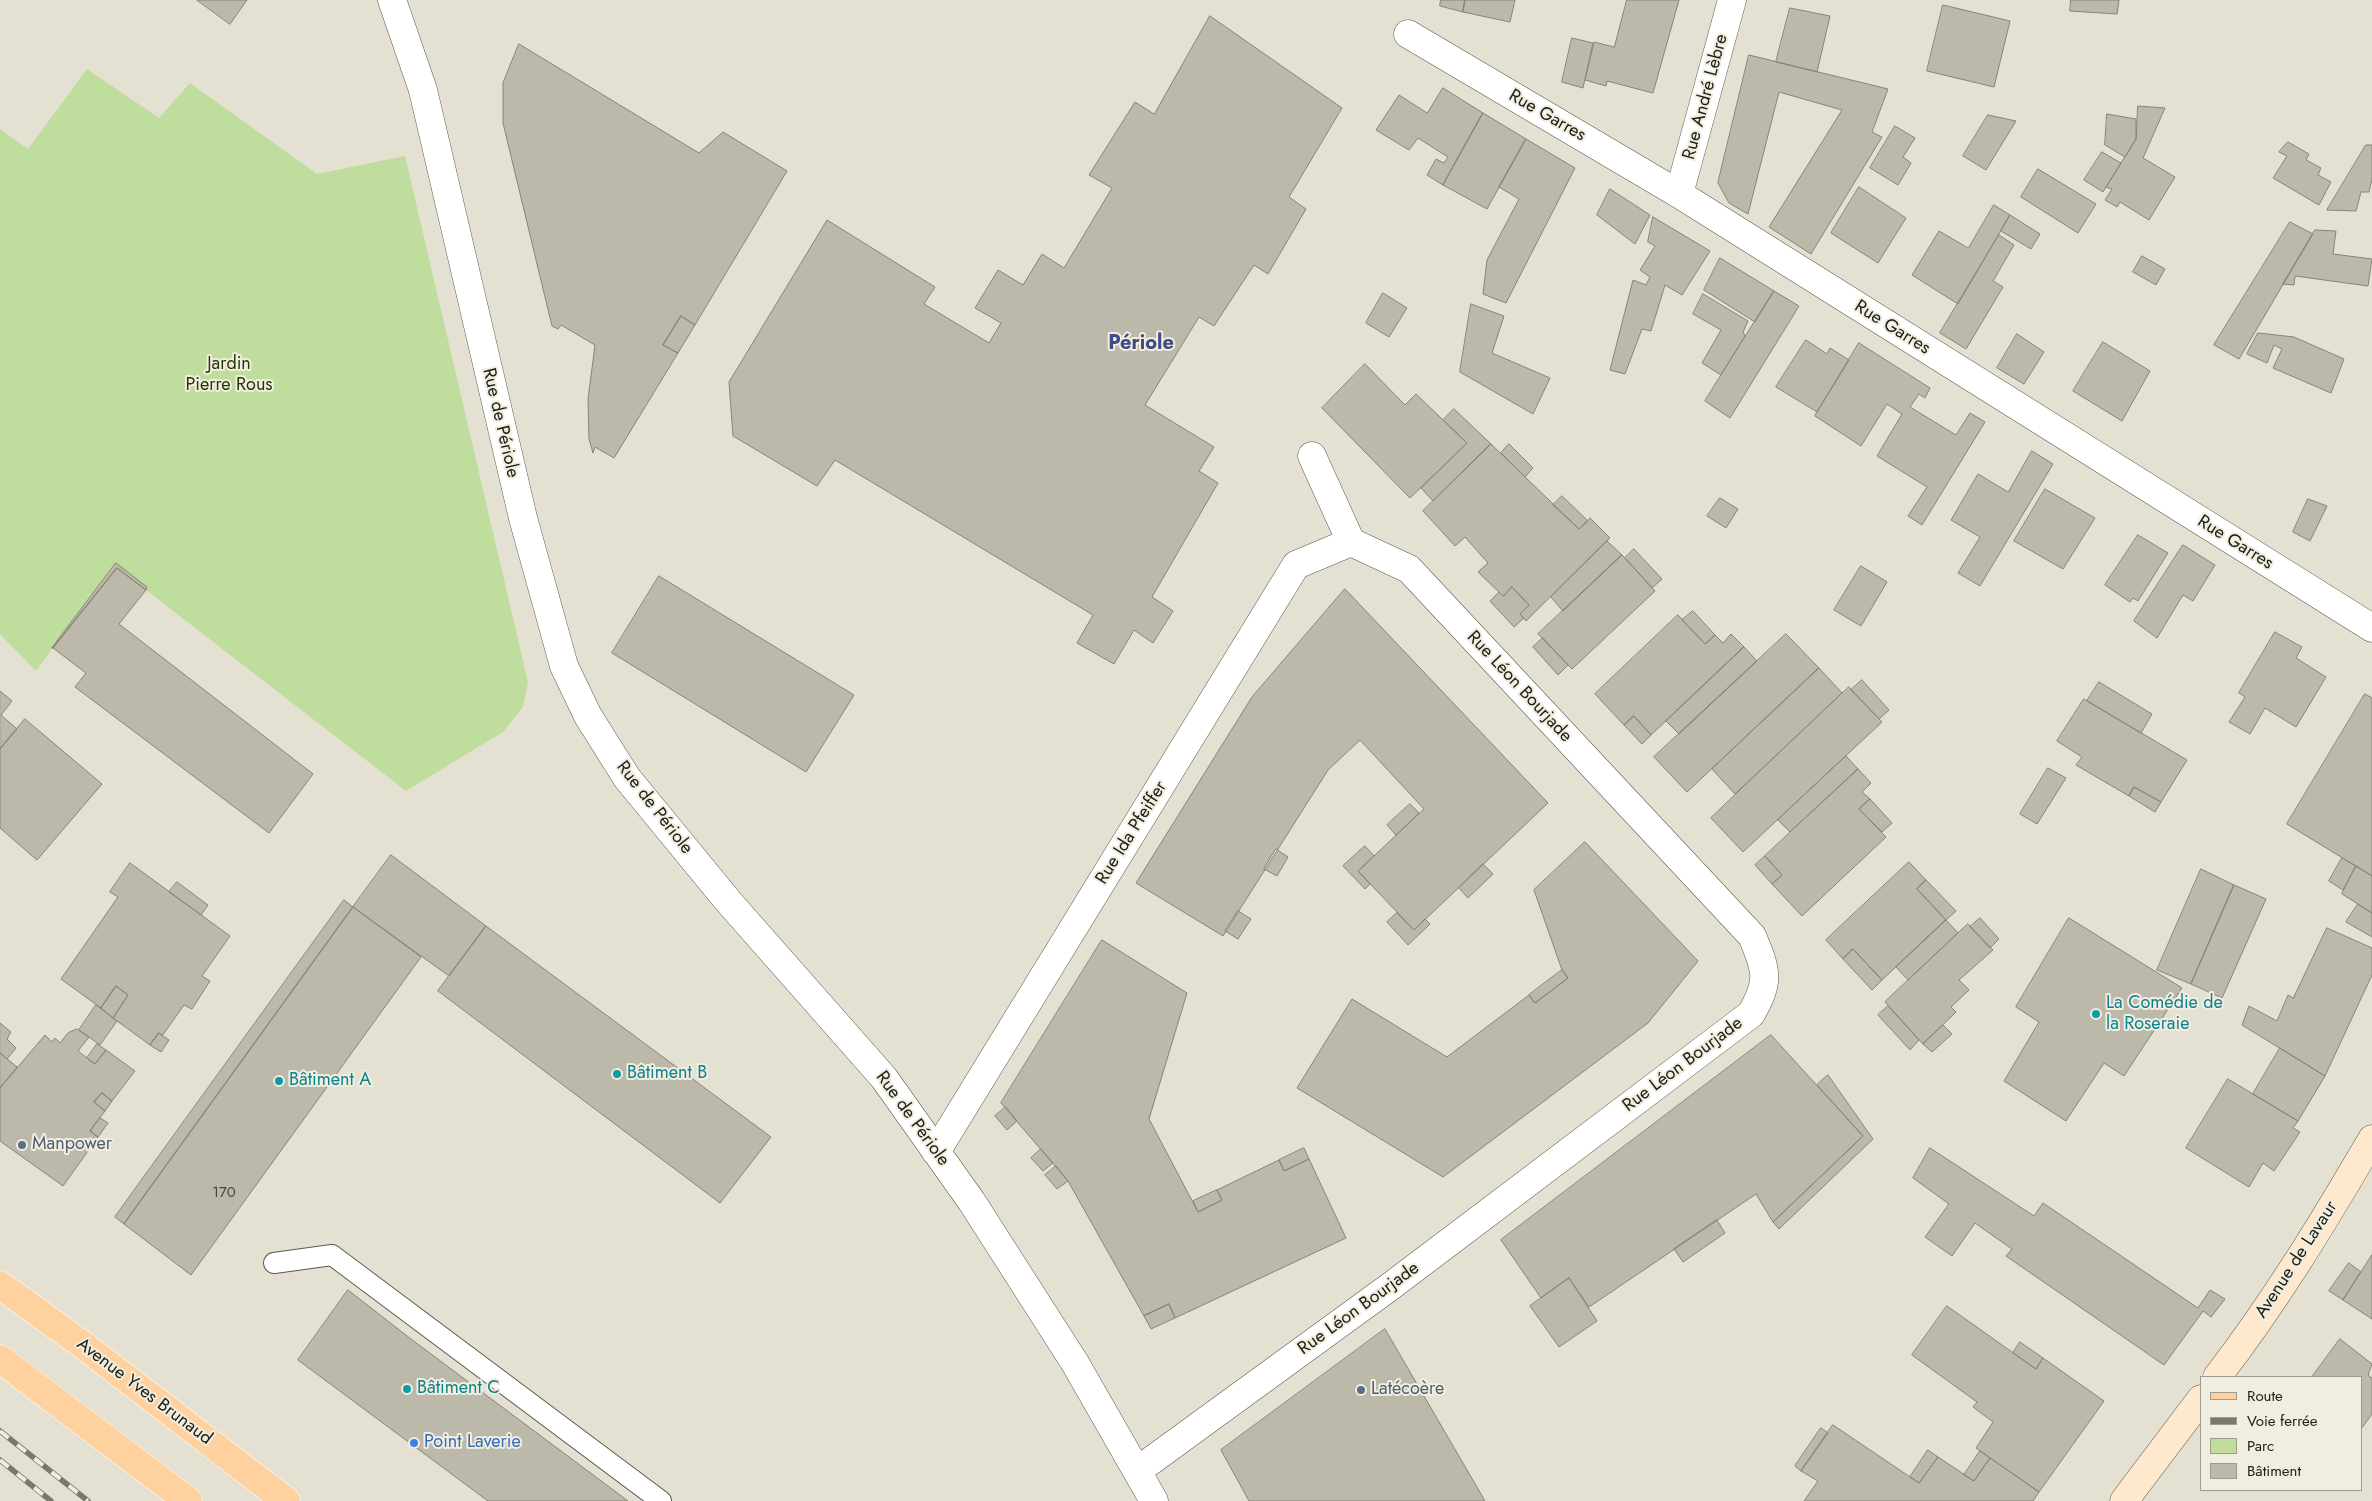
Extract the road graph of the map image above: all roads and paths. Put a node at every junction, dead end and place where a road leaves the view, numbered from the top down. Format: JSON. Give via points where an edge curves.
{"nodes":[{"id":1,"x":392,"y":0,"type":"edge"},
{"id":2,"x":1732,"y":0,"type":"edge"},
{"id":3,"x":1408,"y":34,"type":"dead end"},
{"id":4,"x":1680,"y":194,"type":"junction"},
{"id":5,"x":1312,"y":456,"type":"dead end"},
{"id":6,"x":1351,"y":542,"type":"junction"},
{"id":7,"x":2372,"y":628,"type":"edge"},
{"id":8,"x":2372,"y":1139,"type":"edge"},
{"id":9,"x":936,"y":1152,"type":"junction"},
{"id":10,"x":274,"y":1263,"type":"dead end"},
{"id":11,"x":0,"y":1285,"type":"edge"},
{"id":12,"x":0,"y":1359,"type":"edge"},
{"id":13,"x":2218,"y":1376,"type":"edge"},
{"id":14,"x":2200,"y":1400,"type":"edge"},
{"id":15,"x":1137,"y":1471,"type":"junction"},
{"id":16,"x":188,"y":1501,"type":"edge"},
{"id":17,"x":286,"y":1501,"type":"edge"},
{"id":18,"x":662,"y":1501,"type":"edge"},
{"id":19,"x":1154,"y":1501,"type":"edge"},
{"id":20,"x":2124,"y":1501,"type":"edge"}],
"edges":[{"from":1,"to":9,"type":"street","name":"Rue de Périole","via":[[423,90],[523,518],[564,666],[588,716],[627,778],[728,901],[884,1078]]},
{"from":2,"to":4,"type":"street","name":"Rue André Lèbre"},
{"from":3,"to":4,"type":"street","name":"Rue Garres"},
{"from":4,"to":7,"type":"street","name":"Rue Garres"},
{"from":5,"to":6,"type":"street"},
{"from":6,"to":9,"type":"street","name":"Rue Ida Pfeiffer","via":[[1296,565]]},
{"from":6,"to":15,"type":"street","name":"Rue Léon Bourjade","via":[[1409,569],[1752,936],[1764,963],[1763,992],[1743,1020],[1391,1286]]},
{"from":8,"to":13,"type":"street","name":"Avenue de Lavaur","via":[[2328,1214]]},
{"from":9,"to":15,"type":"street","name":"Rue de Périole","via":[[972,1202],[1075,1363]]},
{"from":10,"to":18,"type":"lane","via":[[332,1256]]},
{"from":11,"to":17,"type":"main road","name":"Avenue Yves Brunaud"},
{"from":12,"to":16,"type":"main road"},
{"from":14,"to":20,"type":"street"},
{"from":15,"to":19,"type":"street","name":"Rue de Périole"}]}
